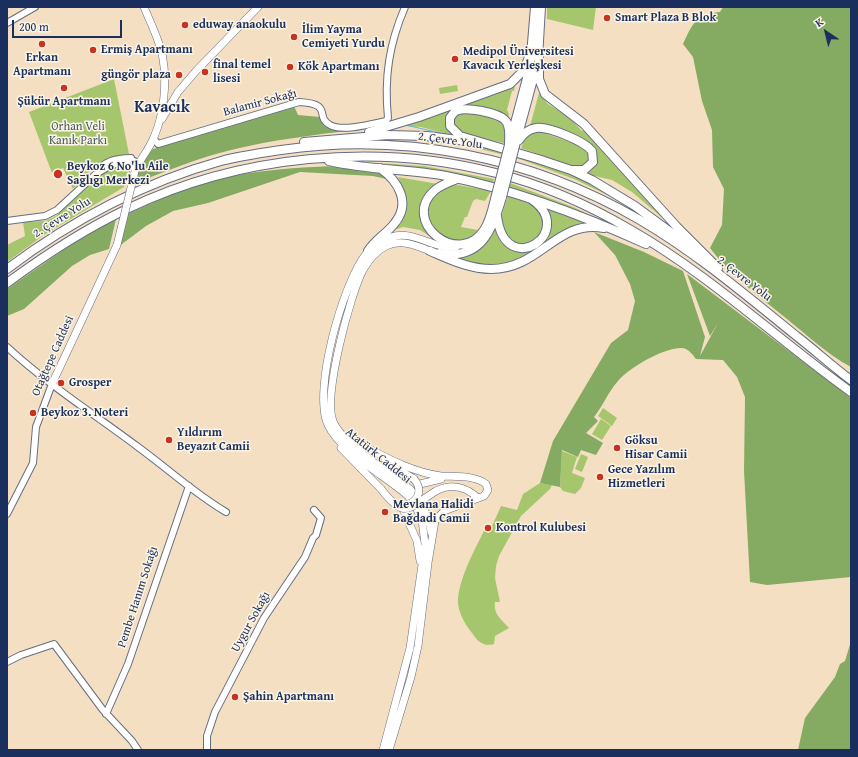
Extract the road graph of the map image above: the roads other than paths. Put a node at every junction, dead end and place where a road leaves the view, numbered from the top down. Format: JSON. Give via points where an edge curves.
{"nodes":[{"id":1,"x":35,"y":7,"type":"edge"},
{"id":2,"x":144,"y":7,"type":"edge"},
{"id":3,"x":258,"y":7,"type":"edge"},
{"id":4,"x":405,"y":7,"type":"edge"},
{"id":5,"x":535,"y":7,"type":"edge"},
{"id":6,"x":541,"y":7,"type":"edge"},
{"id":7,"x":7,"y":23,"type":"edge"},
{"id":8,"x":533,"y":48,"type":"junction"},
{"id":9,"x":539,"y":54,"type":"junction"},
{"id":10,"x":164,"y":90,"type":"junction"},
{"id":11,"x":178,"y":92,"type":"junction"},
{"id":12,"x":160,"y":122,"type":"junction"},
{"id":13,"x":350,"y":137,"type":"junction"},
{"id":14,"x":154,"y":139,"type":"junction"},
{"id":15,"x":480,"y":143,"type":"junction"},
{"id":16,"x":512,"y":146,"type":"junction"},
{"id":17,"x":263,"y":152,"type":"junction"},
{"id":18,"x":323,"y":159,"type":"junction"},
{"id":19,"x":134,"y":160,"type":"junction"},
{"id":20,"x":380,"y":168,"type":"junction"},
{"id":21,"x":571,"y":170,"type":"junction"},
{"id":22,"x":132,"y":171,"type":"junction"},
{"id":23,"x":457,"y":179,"type":"junction"},
{"id":24,"x":523,"y":195,"type":"junction"},
{"id":25,"x":499,"y":196,"type":"junction"},
{"id":26,"x":497,"y":216,"type":"junction"},
{"id":27,"x":7,"y":221,"type":"edge"},
{"id":28,"x":622,"y":233,"type":"junction"},
{"id":29,"x":467,"y":244,"type":"junction"},
{"id":30,"x":368,"y":251,"type":"junction"},
{"id":31,"x":430,"y":251,"type":"junction"},
{"id":32,"x":671,"y":255,"type":"junction"},
{"id":33,"x":715,"y":264,"type":"junction"},
{"id":34,"x":7,"y":269,"type":"edge"},
{"id":35,"x":7,"y":283,"type":"edge"},
{"id":36,"x":734,"y":285,"type":"junction"},
{"id":37,"x":7,"y":346,"type":"edge"},
{"id":38,"x":851,"y":380,"type":"edge"},
{"id":39,"x":52,"y":384,"type":"junction"},
{"id":40,"x":851,"y":392,"type":"edge"},
{"id":41,"x":325,"y":419,"type":"junction"},
{"id":42,"x":338,"y":429,"type":"junction"},
{"id":43,"x":352,"y":440,"type":"junction"},
{"id":44,"x":485,"y":483,"type":"junction"},
{"id":45,"x":420,"y":484,"type":"dead end"},
{"id":46,"x":189,"y":486,"type":"junction"},
{"id":47,"x":381,"y":489,"type":"junction"},
{"id":48,"x":478,"y":498,"type":"junction"},
{"id":49,"x":402,"y":507,"type":"dead end"},
{"id":50,"x":314,"y":510,"type":"dead end"},
{"id":51,"x":226,"y":512,"type":"dead end"},
{"id":52,"x":7,"y":514,"type":"edge"},
{"id":53,"x":431,"y":544,"type":"junction"},
{"id":54,"x":422,"y":575,"type":"junction"},
{"id":55,"x":7,"y":662,"type":"edge"},
{"id":56,"x":106,"y":714,"type":"junction"},
{"id":57,"x":138,"y":750,"type":"edge"},
{"id":58,"x":207,"y":750,"type":"edge"},
{"id":59,"x":383,"y":750,"type":"edge"},
{"id":60,"x":389,"y":750,"type":"edge"}],
"edges":[{"from":1,"to":7,"type":"street"},
{"from":2,"to":10,"type":"main road","via":[[163,58]]},
{"from":3,"to":11,"type":"main road"},
{"from":4,"to":14,"type":"street","name":"Balamir Sokağı","via":[[389,55],[386,82],[387,120],[339,128],[325,121],[319,105],[299,102],[158,144]]},
{"from":5,"to":8,"type":"highway"},
{"from":6,"to":9,"type":"highway"},
{"from":8,"to":13,"type":"highway","via":[[520,75],[506,86],[401,123]]},
{"from":8,"to":16,"type":"highway"},
{"from":9,"to":16,"type":"highway","via":[[533,85]]},
{"from":9,"to":33,"type":"highway","via":[[539,79],[546,94],[584,124],[681,231]]},
{"from":10,"to":11,"type":"main road","via":[[173,96]]},
{"from":10,"to":12,"type":"main road"},
{"from":11,"to":12,"type":"main road"},
{"from":12,"to":14,"type":"main road"},
{"from":13,"to":15,"type":"highway","via":[[427,136]]},
{"from":13,"to":17,"type":"highway","via":[[308,140]]},
{"from":14,"to":19,"type":"main road"},
{"from":15,"to":16,"type":"highway","via":[[453,131],[450,122],[453,113],[467,109],[498,116],[508,126]]},
{"from":15,"to":21,"type":"highway"},
{"from":16,"to":21,"type":"highway","via":[[526,132],[537,128],[578,141],[589,148],[594,158],[591,166],[584,170]]},
{"from":16,"to":25,"type":"highway","bridge":true},
{"from":17,"to":34,"type":"highway","name":"2. Çevre Yolu","via":[[223,160],[134,192],[86,217]]},
{"from":17,"to":36,"type":"highway","name":"2. Çevre Yolu","via":[[309,146],[386,145],[461,153],[517,166],[583,191],[635,218],[697,257]]},
{"from":18,"to":20,"type":"highway"},
{"from":18,"to":32,"type":"highway","name":"2. Çevre Yolu","via":[[397,158],[438,162],[496,173],[551,191],[594,210]]},
{"from":18,"to":35,"type":"highway","name":"2. Çevre Yolu","via":[[236,171],[200,180],[155,197],[92,227]]},
{"from":19,"to":22,"type":"main road"},
{"from":19,"to":22,"type":"main road"},
{"from":19,"to":27,"type":"street","via":[[110,165],[96,174],[57,210],[45,216]]},
{"from":20,"to":23,"type":"highway"},
{"from":20,"to":30,"type":"highway","via":[[397,184],[402,194],[402,205],[394,225],[375,241]]},
{"from":21,"to":33,"type":"highway","via":[[635,206]]},
{"from":22,"to":39,"type":"main road","name":"Otağtepe Caddesi","via":[[112,253]]},
{"from":23,"to":24,"type":"highway"},
{"from":23,"to":29,"type":"highway","via":[[432,193],[426,203],[424,216],[428,228],[438,238],[447,243]]},
{"from":24,"to":26,"type":"highway","via":[[536,203],[545,215],[546,229],[539,242],[526,248],[508,244],[500,233]]},
{"from":24,"to":28,"type":"highway"},
{"from":25,"to":26,"type":"highway"},
{"from":25,"to":29,"type":"highway","via":[[484,231]]},
{"from":26,"to":31,"type":"highway","via":[[489,234],[472,250],[460,254]]},
{"from":28,"to":31,"type":"highway","via":[[597,227],[578,228],[562,235],[528,260],[499,268],[483,269]]},
{"from":28,"to":32,"type":"highway"},
{"from":29,"to":30,"type":"main road","name":"Atatürk Caddesi","via":[[453,247],[398,235],[382,241]]},
{"from":30,"to":41,"type":"main road","name":"Atatürk Caddesi","via":[[349,284],[338,315],[323,396]]},
{"from":31,"to":42,"type":"main road","via":[[406,243],[394,244],[376,253],[364,269],[352,295],[332,387],[331,414]]},
{"from":32,"to":40,"type":"highway","name":"2. Çevre Yolu"},
{"from":33,"to":36,"type":"highway"},
{"from":36,"to":38,"type":"highway","name":"2. Çevre Yolu"},
{"from":37,"to":39,"type":"street"},
{"from":39,"to":46,"type":"street"},
{"from":39,"to":52,"type":"street","name":"Otağtepe Caddesi","via":[[36,427],[33,463]]},
{"from":41,"to":47,"type":"main road","via":[[330,437]]},
{"from":41,"to":54,"type":"main road","name":"Atatürk Caddesi","via":[[343,444],[414,503],[424,531]]},
{"from":42,"to":43,"type":"main road"},
{"from":42,"to":53,"type":"main road","via":[[351,443],[418,498],[431,530]]},
{"from":43,"to":44,"type":"main road","via":[[414,470],[471,478]]},
{"from":43,"to":47,"type":"main road","bridge":true,"via":[[418,484],[418,494],[407,505],[397,504]]},
{"from":44,"to":45,"type":"main road","via":[[440,479]]},
{"from":44,"to":48,"type":"main road","via":[[488,492]]},
{"from":46,"to":51,"type":"street"},
{"from":46,"to":56,"type":"street","name":"Pembe Hanım Sokağı","via":[[128,664]]},
{"from":47,"to":48,"type":"main road","bridge":true,"via":[[394,504],[404,509],[412,508],[444,487],[465,490]]},
{"from":48,"to":53,"type":"main road","via":[[451,507],[439,516],[434,526]]},
{"from":49,"to":54,"type":"main road","via":[[418,545]]},
{"from":50,"to":58,"type":"street","name":"Uygur Sokağı","via":[[321,518],[316,535],[305,557],[264,618],[216,712],[207,736]]},
{"from":53,"to":60,"type":"main road","via":[[418,646]]},
{"from":54,"to":59,"type":"main road","name":"Atatürk Caddesi","via":[[407,662]]},
{"from":55,"to":56,"type":"street","via":[[21,654],[54,644]]},
{"from":56,"to":57,"type":"street"}]}
